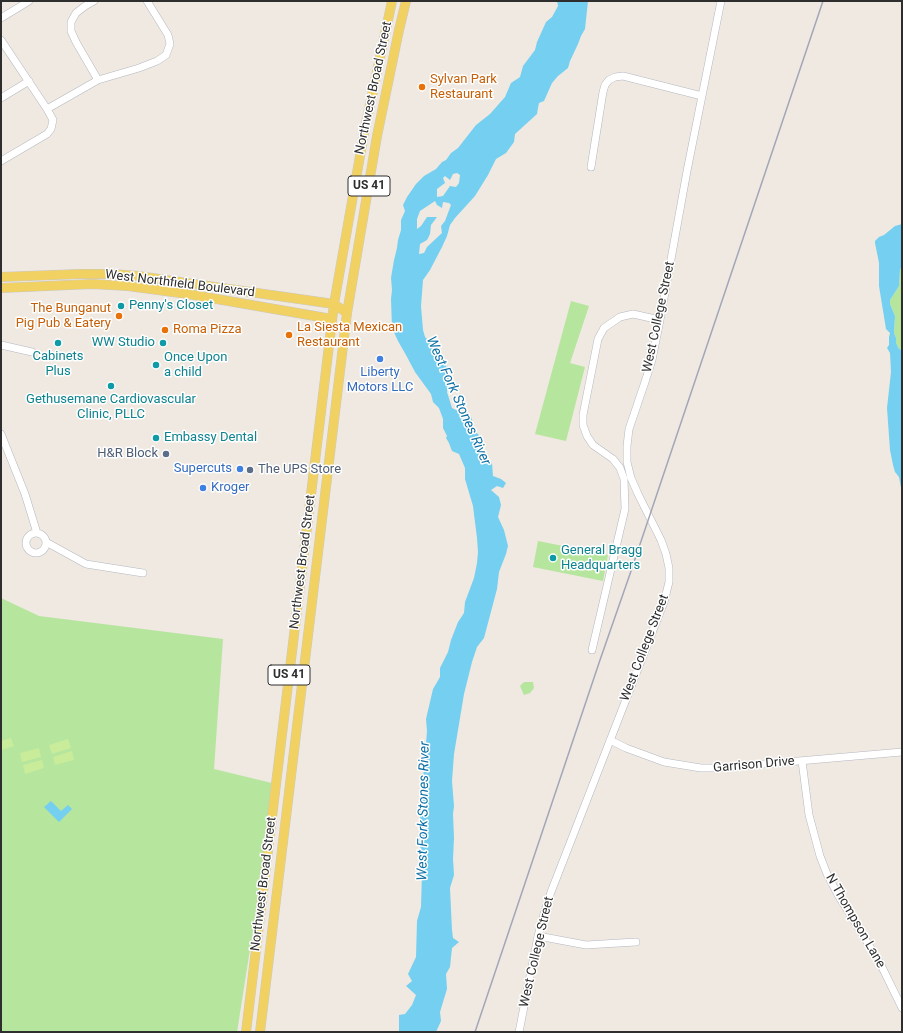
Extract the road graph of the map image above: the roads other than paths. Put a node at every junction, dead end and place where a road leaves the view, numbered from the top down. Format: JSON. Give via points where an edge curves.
{"nodes":[{"id":1,"x":29,"y":1,"type":"edge"},
{"id":2,"x":94,"y":1,"type":"edge"},
{"id":3,"x":147,"y":1,"type":"edge"},
{"id":4,"x":392,"y":1,"type":"edge"},
{"id":5,"x":406,"y":1,"type":"edge"},
{"id":6,"x":721,"y":1,"type":"edge"},
{"id":7,"x":1,"y":18,"type":"edge"},
{"id":8,"x":386,"y":28,"type":"junction"},
{"id":9,"x":399,"y":30,"type":"junction"},
{"id":10,"x":1,"y":40,"type":"edge"},
{"id":11,"x":98,"y":80,"type":"junction"},
{"id":12,"x":29,"y":81,"type":"junction"},
{"id":13,"x":702,"y":96,"type":"junction"},
{"id":14,"x":1,"y":98,"type":"edge"},
{"id":15,"x":48,"y":109,"type":"junction"},
{"id":16,"x":364,"y":133,"type":"junction"},
{"id":17,"x":377,"y":136,"type":"junction"},
{"id":18,"x":1,"y":161,"type":"edge"},
{"id":19,"x":591,"y":167,"type":"dead end"},
{"id":20,"x":1,"y":277,"type":"edge"},
{"id":21,"x":1,"y":288,"type":"edge"},
{"id":22,"x":334,"y":304,"type":"junction"},
{"id":23,"x":347,"y":313,"type":"junction"},
{"id":24,"x":332,"y":318,"type":"junction"},
{"id":25,"x":660,"y":320,"type":"junction"},
{"id":26,"x":1,"y":345,"type":"edge"},
{"id":27,"x":32,"y":352,"type":"dead end"},
{"id":28,"x":1,"y":434,"type":"edge"},
{"id":29,"x":315,"y":466,"type":"junction"},
{"id":30,"x":328,"y":468,"type":"junction"},
{"id":31,"x":308,"y":519,"type":"junction"},
{"id":32,"x":322,"y":522,"type":"junction"},
{"id":33,"x":37,"y":533,"type":"junction"},
{"id":34,"x":46,"y":542,"type":"junction"},
{"id":35,"x":143,"y":573,"type":"dead end"},
{"id":36,"x":299,"y":592,"type":"junction"},
{"id":37,"x":313,"y":593,"type":"junction"},
{"id":38,"x":592,"y":650,"type":"dead end"},
{"id":39,"x":610,"y":740,"type":"junction"},
{"id":40,"x":902,"y":752,"type":"edge"},
{"id":41,"x":802,"y":761,"type":"junction"},
{"id":42,"x":276,"y":784,"type":"junction"},
{"id":43,"x":290,"y":786,"type":"junction"},
{"id":44,"x":266,"y":861,"type":"junction"},
{"id":45,"x":281,"y":863,"type":"junction"},
{"id":46,"x":538,"y":936,"type":"junction"},
{"id":47,"x":636,"y":942,"type":"dead end"},
{"id":48,"x":902,"y":1008,"type":"edge"},
{"id":49,"x":246,"y":1032,"type":"edge"},
{"id":50,"x":260,"y":1032,"type":"edge"},
{"id":51,"x":519,"y":1032,"type":"edge"}],
"edges":[{"from":1,"to":7,"type":"street"},
{"from":2,"to":11,"type":"street","via":[[76,13],[71,22],[71,31]]},
{"from":3,"to":11,"type":"street","via":[[168,35],[170,44],[166,55],[139,68]]},
{"from":4,"to":8,"type":"main road","name":"Northwest Broad Street","number":"US 41"},
{"from":5,"to":9,"type":"main road","name":"Northwest Broad Street","number":"US 41"},
{"from":6,"to":13,"type":"street","name":"West College Street"},
{"from":8,"to":9,"type":"main road"},
{"from":8,"to":16,"type":"main road","name":"Northwest Broad Street","number":"US 41"},
{"from":9,"to":17,"type":"main road","name":"Northwest Broad Street","number":"US 41"},
{"from":10,"to":12,"type":"street"},
{"from":11,"to":15,"type":"street"},
{"from":12,"to":14,"type":"street"},
{"from":12,"to":15,"type":"street"},
{"from":13,"to":19,"type":"street","via":[[623,76],[610,80],[603,92]]},
{"from":13,"to":25,"type":"street","name":"West College Street"},
{"from":15,"to":18,"type":"street","via":[[53,120],[47,134]]},
{"from":16,"to":17,"type":"main road"},
{"from":16,"to":22,"type":"main road","name":"Northwest Broad Street","number":"US 41"},
{"from":17,"to":23,"type":"main road","name":"Northwest Broad Street","number":"US 41"},
{"from":20,"to":22,"type":"main road","name":"West Northfield Boulevard","via":[[80,274],[138,276]]},
{"from":21,"to":24,"type":"main road","name":"West Northfield Boulevard","via":[[92,284],[128,286]]},
{"from":22,"to":23,"type":"main road"},
{"from":22,"to":24,"type":"main road","name":"Northwest Broad Street","number":"US 41"},
{"from":23,"to":24,"type":"main road"},
{"from":23,"to":30,"type":"main road","name":"Northwest Broad Street","number":"US 41"},
{"from":24,"to":29,"type":"main road","name":"Northwest Broad Street","number":"US 41"},
{"from":25,"to":38,"type":"street","via":[[633,314],[620,317],[604,328],[598,339],[582,426],[593,445],[613,459],[620,468],[624,479],[625,509]]},
{"from":25,"to":39,"type":"street","name":"West College Street","via":[[652,360],[629,429],[626,446],[631,478],[666,554],[669,582],[664,602]]},
{"from":26,"to":27,"type":"street"},
{"from":28,"to":33,"type":"street","via":[[25,494]]},
{"from":29,"to":30,"type":"main road"},
{"from":29,"to":31,"type":"main road","name":"Northwest Broad Street","number":"US 41"},
{"from":30,"to":32,"type":"main road","name":"Northwest Broad Street","number":"US 41"},
{"from":31,"to":32,"type":"main road"},
{"from":31,"to":36,"type":"main road","name":"Northwest Broad Street","number":"US 41"},
{"from":32,"to":37,"type":"main road","name":"Northwest Broad Street","number":"US 41"},
{"from":33,"to":34,"type":"street","via":[[43,536]]},
{"from":33,"to":34,"type":"street","via":[[26,539],[29,551],[42,551]]},
{"from":34,"to":35,"type":"street","via":[[86,564]]},
{"from":36,"to":37,"type":"main road"},
{"from":36,"to":42,"type":"main road","name":"Northwest Broad Street","number":"US 41"},
{"from":37,"to":43,"type":"main road","name":"Northwest Broad Street","number":"US 41"},
{"from":39,"to":41,"type":"street","name":"Garrison Drive","via":[[664,762],[701,768]]},
{"from":39,"to":46,"type":"street","name":"West College Street","via":[[551,892]]},
{"from":40,"to":41,"type":"street","name":"Garrison Drive"},
{"from":41,"to":48,"type":"street","name":"N Thompson Lane","via":[[809,815],[827,874],[880,963]]},
{"from":42,"to":43,"type":"main road"},
{"from":42,"to":44,"type":"main road","name":"Northwest Broad Street","number":"US 41"},
{"from":43,"to":45,"type":"main road","name":"Northwest Broad Street","number":"US 41"},
{"from":44,"to":45,"type":"main road"},
{"from":44,"to":49,"type":"main road","name":"Northwest Broad Street","number":"US 41"},
{"from":45,"to":50,"type":"main road","name":"Northwest Broad Street","number":"US 41"},
{"from":46,"to":47,"type":"street","via":[[586,945]]},
{"from":46,"to":51,"type":"street","name":"West College Street"}]}
